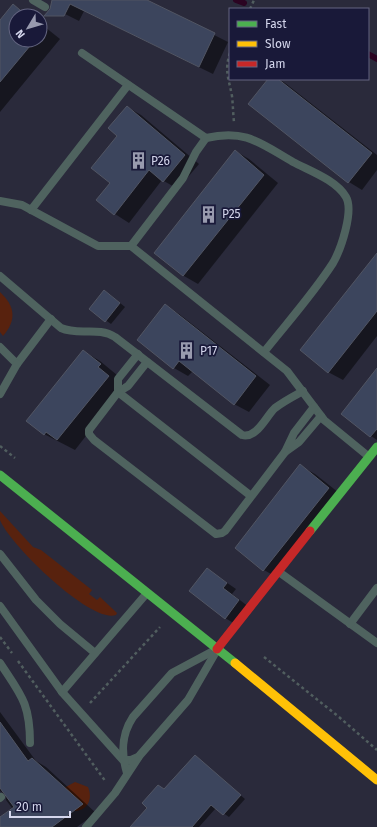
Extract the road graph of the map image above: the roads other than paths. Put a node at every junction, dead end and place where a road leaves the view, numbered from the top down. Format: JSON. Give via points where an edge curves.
{"nodes":[{"id":1,"x":33,"y":0,"type":"edge"},
{"id":2,"x":45,"y":7,"type":"dead end"},
{"id":3,"x":82,"y":54,"type":"dead end"},
{"id":4,"x":128,"y":85,"type":"junction"},
{"id":5,"x":206,"y":138,"type":"junction"},
{"id":6,"x":0,"y":201,"type":"edge"},
{"id":7,"x":31,"y":210,"type":"junction"},
{"id":8,"x":131,"y":246,"type":"junction"},
{"id":9,"x":0,"y":276,"type":"edge"},
{"id":10,"x":51,"y":320,"type":"junction"},
{"id":11,"x":0,"y":347,"type":"edge"},
{"id":12,"x":264,"y":352,"type":"junction"},
{"id":13,"x":138,"y":354,"type":"junction"},
{"id":14,"x":147,"y":362,"type":"junction"},
{"id":15,"x":18,"y":364,"type":"junction"},
{"id":16,"x":303,"y":391,"type":"junction"},
{"id":17,"x":118,"y":392,"type":"junction"},
{"id":18,"x":0,"y":394,"type":"edge"},
{"id":19,"x":314,"y":407,"type":"junction"},
{"id":20,"x":321,"y":416,"type":"junction"},
{"id":21,"x":377,"y":447,"type":"edge"},
{"id":22,"x":286,"y":452,"type":"junction"},
{"id":23,"x":369,"y":457,"type":"junction"},
{"id":24,"x":0,"y":475,"type":"edge"},
{"id":25,"x":251,"y":496,"type":"junction"},
{"id":26,"x":0,"y":554,"type":"edge"},
{"id":27,"x":279,"y":572,"type":"junction"},
{"id":28,"x":377,"y":588,"type":"edge"},
{"id":29,"x":147,"y":592,"type":"junction"},
{"id":30,"x":0,"y":606,"type":"edge"},
{"id":31,"x":350,"y":624,"type":"junction"},
{"id":32,"x":377,"y":643,"type":"edge"},
{"id":33,"x":217,"y":649,"type":"junction"},
{"id":34,"x":95,"y":653,"type":"junction"},
{"id":35,"x":0,"y":663,"type":"edge"},
{"id":36,"x":62,"y":692,"type":"junction"},
{"id":37,"x":30,"y":743,"type":"dead end"},
{"id":38,"x":140,"y":756,"type":"junction"},
{"id":39,"x":123,"y":760,"type":"junction"},
{"id":40,"x":127,"y":773,"type":"junction"},
{"id":41,"x":377,"y":780,"type":"edge"},
{"id":42,"x":86,"y":827,"type":"edge"}],
"edges":[{"from":1,"to":2,"type":"lane"},
{"from":3,"to":4,"type":"lane"},
{"from":4,"to":5,"type":"lane"},
{"from":4,"to":7,"type":"lane"},
{"from":5,"to":8,"type":"lane","via":[[183,178]]},
{"from":5,"to":12,"type":"lane","via":[[234,134],[253,139],[331,183],[345,196],[350,212],[333,262]]},
{"from":6,"to":7,"type":"lane","via":[[22,205]]},
{"from":7,"to":8,"type":"lane","via":[[98,246]]},
{"from":8,"to":12,"type":"lane"},
{"from":9,"to":10,"type":"lane"},
{"from":10,"to":13,"type":"lane","via":[[66,330],[108,332]]},
{"from":10,"to":15,"type":"lane"},
{"from":11,"to":15,"type":"lane"},
{"from":12,"to":16,"type":"lane","via":[[287,371]]},
{"from":13,"to":14,"type":"lane"},
{"from":13,"to":17,"type":"lane","via":[[118,379]]},
{"from":14,"to":16,"type":"lane","via":[[237,432],[246,436],[254,432],[275,408]]},
{"from":14,"to":17,"type":"lane","via":[[128,386]]},
{"from":15,"to":18,"type":"lane"},
{"from":16,"to":19,"type":"lane"},
{"from":17,"to":25,"type":"lane"},
{"from":17,"to":25,"type":"lane","via":[[89,430],[91,437],[100,445],[216,534],[225,531]]},
{"from":19,"to":20,"type":"lane"},
{"from":19,"to":22,"type":"lane","via":[[294,433]]},
{"from":20,"to":22,"type":"lane","via":[[299,442]]},
{"from":20,"to":23,"type":"lane"},
{"from":21,"to":23,"type":"main road"},
{"from":22,"to":25,"type":"lane"},
{"from":23,"to":27,"type":"main road"},
{"from":24,"to":29,"type":"main road"},
{"from":26,"to":34,"type":"lane","via":[[36,600]]},
{"from":27,"to":31,"type":"lane"},
{"from":27,"to":33,"type":"main road"},
{"from":28,"to":31,"type":"lane"},
{"from":29,"to":33,"type":"main road"},
{"from":29,"to":34,"type":"lane"},
{"from":30,"to":36,"type":"lane"},
{"from":31,"to":32,"type":"lane"},
{"from":33,"to":38,"type":"lane","via":[[188,700]]},
{"from":33,"to":39,"type":"lane","via":[[172,673],[133,717],[123,741]]},
{"from":33,"to":41,"type":"main road"},
{"from":34,"to":36,"type":"lane"},
{"from":35,"to":37,"type":"lane","via":[[25,702],[29,714]]},
{"from":36,"to":39,"type":"lane"},
{"from":38,"to":39,"type":"lane"},
{"from":38,"to":40,"type":"lane"},
{"from":39,"to":40,"type":"lane"},
{"from":40,"to":42,"type":"lane","via":[[115,793]]}]}
